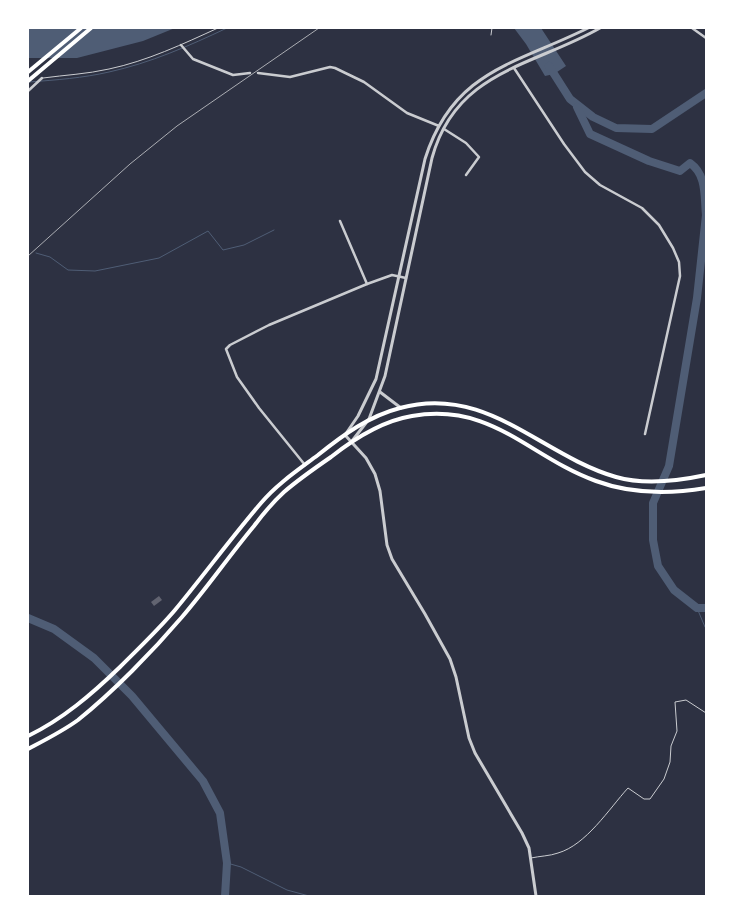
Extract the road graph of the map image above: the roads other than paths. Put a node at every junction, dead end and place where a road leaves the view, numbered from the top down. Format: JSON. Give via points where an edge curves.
{"nodes":[{"id":1,"x":81,"y":28,"type":"edge"},
{"id":2,"x":92,"y":28,"type":"edge"},
{"id":3,"x":218,"y":28,"type":"edge"},
{"id":4,"x":492,"y":28,"type":"edge"},
{"id":5,"x":588,"y":28,"type":"edge"},
{"id":6,"x":600,"y":28,"type":"edge"},
{"id":7,"x":692,"y":28,"type":"edge"},
{"id":8,"x":491,"y":35,"type":"dead end"},
{"id":9,"x":706,"y":38,"type":"edge"},
{"id":10,"x":182,"y":45,"type":"junction"},
{"id":11,"x":513,"y":66,"type":"junction"},
{"id":12,"x":28,"y":72,"type":"edge"},
{"id":13,"x":250,"y":73,"type":"dead end"},
{"id":14,"x":258,"y":73,"type":"dead end"},
{"id":15,"x":42,"y":78,"type":"junction"},
{"id":16,"x":28,"y":80,"type":"edge"},
{"id":17,"x":28,"y":91,"type":"edge"},
{"id":18,"x":439,"y":125,"type":"junction"},
{"id":19,"x":443,"y":129,"type":"junction"},
{"id":20,"x":466,"y":175,"type":"dead end"},
{"id":21,"x":340,"y":221,"type":"dead end"},
{"id":22,"x":399,"y":275,"type":"junction"},
{"id":23,"x":406,"y":278,"type":"junction"},
{"id":24,"x":367,"y":284,"type":"junction"},
{"id":25,"x":380,"y":392,"type":"junction"},
{"id":26,"x":401,"y":408,"type":"junction"},
{"id":27,"x":369,"y":419,"type":"junction"},
{"id":28,"x":645,"y":434,"type":"dead end"},
{"id":29,"x":345,"y":435,"type":"junction"},
{"id":30,"x":351,"y":441,"type":"junction"},
{"id":31,"x":305,"y":465,"type":"junction"},
{"id":32,"x":706,"y":475,"type":"edge"},
{"id":33,"x":706,"y":488,"type":"edge"},
{"id":34,"x":706,"y":713,"type":"edge"},
{"id":35,"x":28,"y":736,"type":"edge"},
{"id":36,"x":28,"y":749,"type":"edge"},
{"id":37,"x":531,"y":858,"type":"junction"},
{"id":38,"x":536,"y":896,"type":"edge"}],
"edges":[{"from":1,"to":12,"type":"main road"},
{"from":2,"to":16,"type":"main road"},
{"from":3,"to":10,"type":"lane"},
{"from":4,"to":8,"type":"lane"},
{"from":5,"to":18,"type":"street","via":[[484,77],[451,106]]},
{"from":6,"to":11,"type":"street"},
{"from":7,"to":9,"type":"street"},
{"from":10,"to":13,"type":"street","via":[[193,59],[233,75]]},
{"from":10,"to":15,"type":"lane","via":[[109,69]]},
{"from":11,"to":19,"type":"street","via":[[470,96]]},
{"from":11,"to":28,"type":"street","via":[[585,172],[654,219],[679,262],[680,276]]},
{"from":14,"to":18,"type":"street","via":[[290,77],[330,67],[364,82],[407,113]]},
{"from":15,"to":16,"type":"lane"},
{"from":15,"to":17,"type":"street"},
{"from":18,"to":19,"type":"street"},
{"from":18,"to":22,"type":"street","via":[[425,158]]},
{"from":19,"to":20,"type":"street","via":[[466,143],[479,157]]},
{"from":19,"to":23,"type":"street","via":[[432,158]]},
{"from":21,"to":24,"type":"street"},
{"from":22,"to":23,"type":"street"},
{"from":22,"to":24,"type":"street"},
{"from":22,"to":29,"type":"street","via":[[376,380]]},
{"from":23,"to":25,"type":"street"},
{"from":24,"to":31,"type":"street","via":[[269,325],[226,349],[237,377]]},
{"from":25,"to":26,"type":"street"},
{"from":25,"to":27,"type":"street"},
{"from":26,"to":27,"type":"main road"},
{"from":26,"to":32,"type":"main road","via":[[448,403],[472,408],[503,420],[578,462],[610,475],[671,481]]},
{"from":27,"to":29,"type":"main road"},
{"from":27,"to":30,"type":"street"},
{"from":29,"to":30,"type":"street"},
{"from":29,"to":31,"type":"main road"},
{"from":30,"to":33,"type":"main road","via":[[384,424],[412,416],[460,415],[490,424],[596,481],[630,490],[666,492]]},
{"from":30,"to":36,"type":"main road","via":[[284,492],[182,617],[114,688],[77,721]]},
{"from":30,"to":37,"type":"street","via":[[375,474],[392,559],[450,660],[475,754],[522,833]]},
{"from":31,"to":35,"type":"main road","via":[[261,502],[174,611],[121,666],[67,714]]},
{"from":34,"to":37,"type":"lane","via":[[688,700],[675,702],[677,731],[671,746],[670,762],[664,779],[650,799],[644,799],[628,788],[575,845],[559,853]]},
{"from":37,"to":38,"type":"street"}]}
